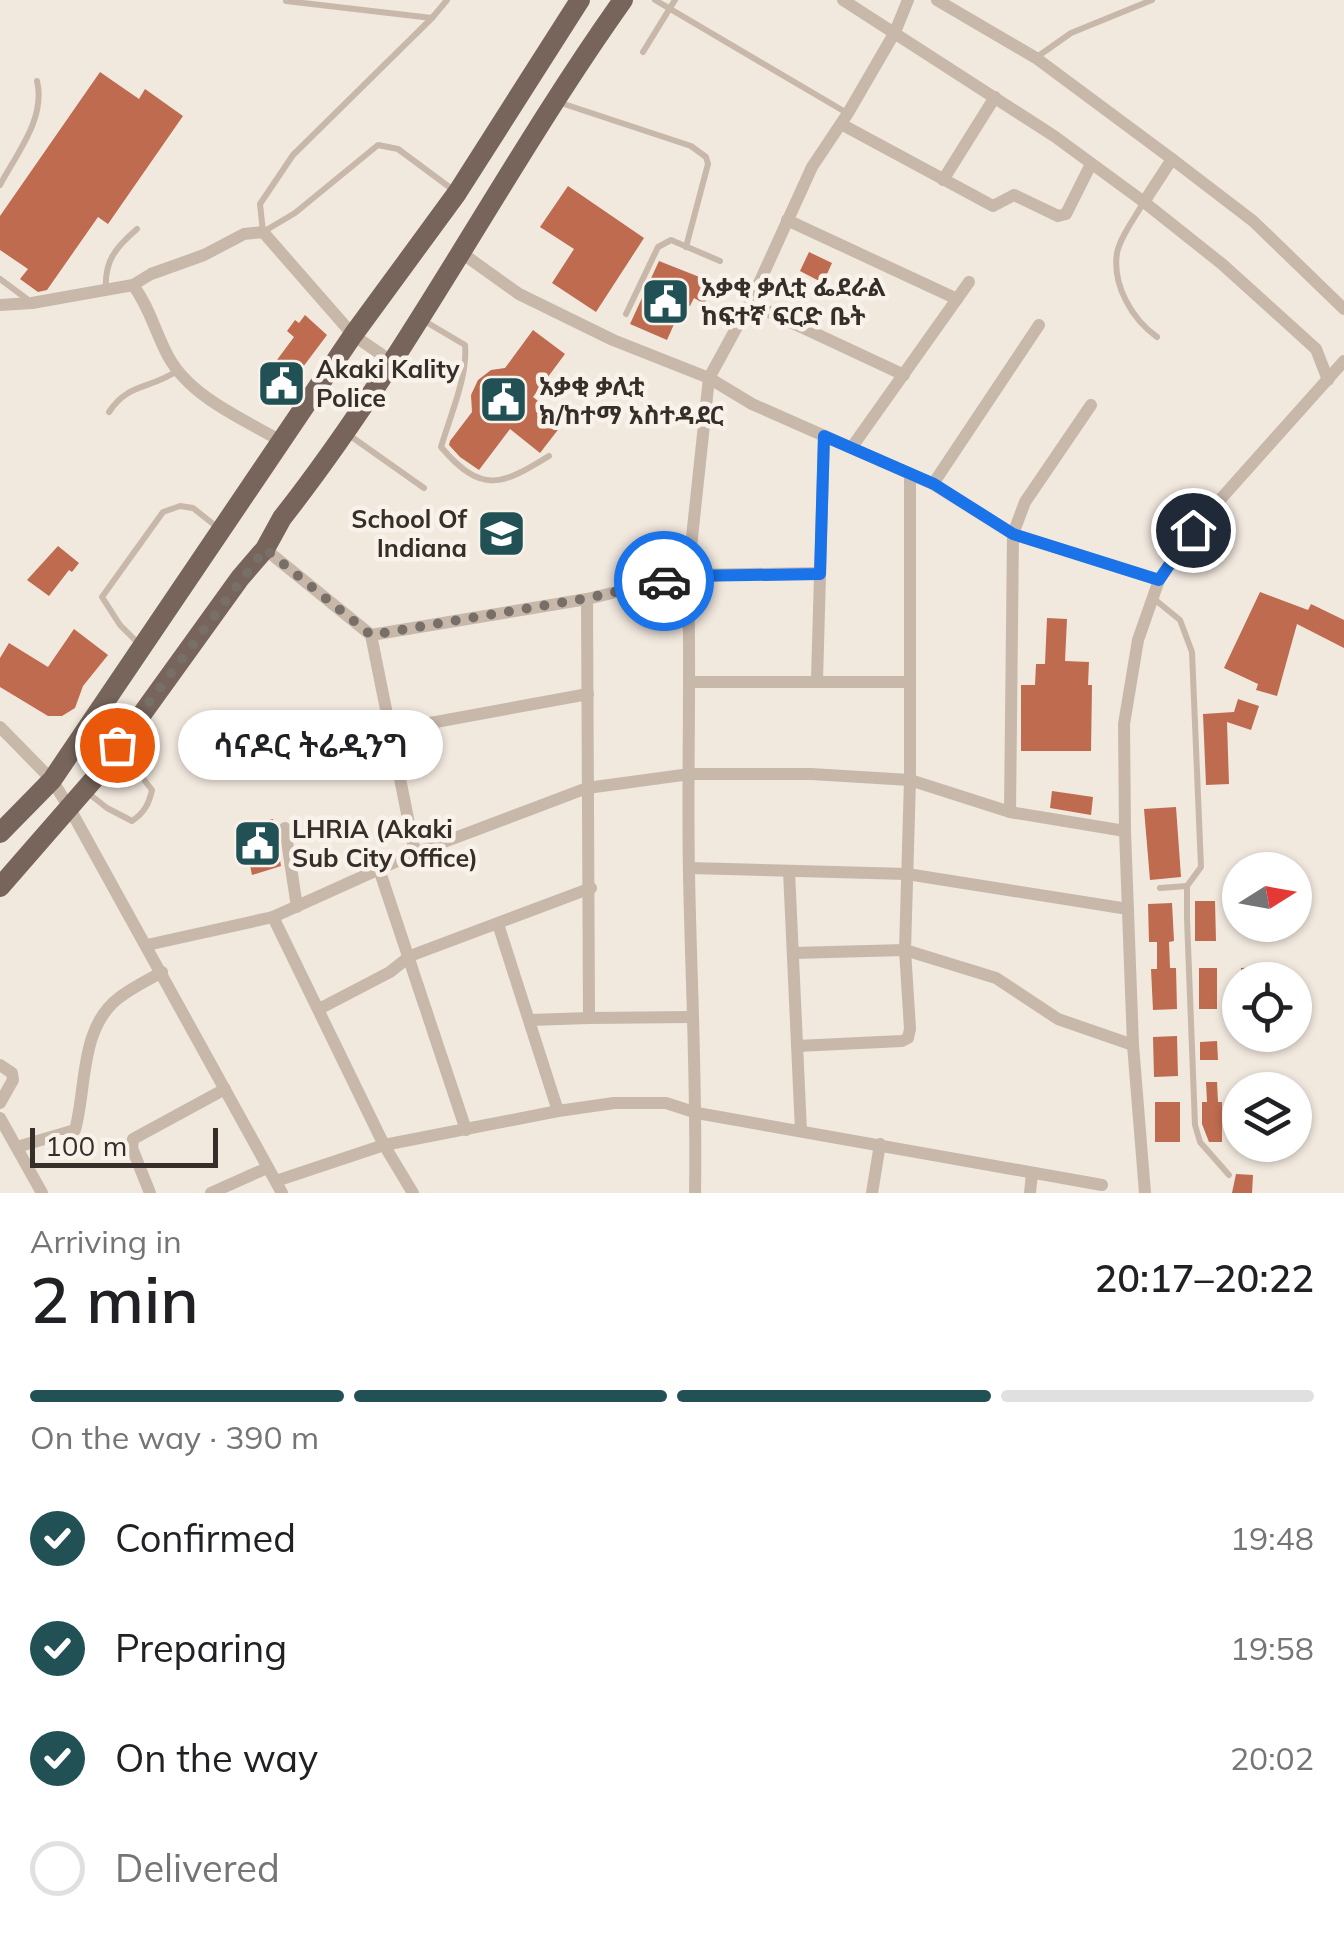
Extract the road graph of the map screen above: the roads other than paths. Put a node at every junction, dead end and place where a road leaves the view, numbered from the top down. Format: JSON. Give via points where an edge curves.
{"nodes":[{"id":1,"x":447,"y":0,"type":"edge"},
{"id":2,"x":580,"y":0,"type":"edge"},
{"id":3,"x":623,"y":0,"type":"edge"},
{"id":4,"x":655,"y":0,"type":"edge"},
{"id":5,"x":844,"y":0,"type":"edge"},
{"id":6,"x":908,"y":0,"type":"edge"},
{"id":7,"x":937,"y":0,"type":"edge"},
{"id":8,"x":1152,"y":0,"type":"edge"},
{"id":9,"x":286,"y":1,"type":"edge"},
{"id":10,"x":672,"y":4,"type":"edge"},
{"id":11,"x":432,"y":18,"type":"junction"},
{"id":12,"x":895,"y":32,"type":"junction"},
{"id":13,"x":643,"y":52,"type":"dead end"},
{"id":14,"x":1036,"y":58,"type":"junction"},
{"id":15,"x":37,"y":82,"type":"dead end"},
{"id":16,"x":995,"y":98,"type":"junction"},
{"id":17,"x":555,"y":100,"type":"junction"},
{"id":18,"x":845,"y":118,"type":"junction"},
{"id":19,"x":1172,"y":159,"type":"junction"},
{"id":20,"x":1092,"y":164,"type":"junction"},
{"id":21,"x":943,"y":180,"type":"junction"},
{"id":22,"x":0,"y":184,"type":"edge"},
{"id":23,"x":457,"y":193,"type":"junction"},
{"id":24,"x":1144,"y":202,"type":"junction"},
{"id":25,"x":787,"y":220,"type":"junction"},
{"id":26,"x":137,"y":230,"type":"dead end"},
{"id":27,"x":263,"y":232,"type":"junction"},
{"id":28,"x":686,"y":247,"type":"junction"},
{"id":29,"x":459,"y":252,"type":"junction"},
{"id":30,"x":720,"y":261,"type":"dead end"},
{"id":31,"x":0,"y":279,"type":"edge"},
{"id":32,"x":969,"y":282,"type":"dead end"},
{"id":33,"x":133,"y":285,"type":"junction"},
{"id":34,"x":106,"y":291,"type":"junction"},
{"id":35,"x":958,"y":299,"type":"junction"},
{"id":36,"x":32,"y":303,"type":"junction"},
{"id":37,"x":750,"y":303,"type":"junction"},
{"id":38,"x":0,"y":305,"type":"edge"},
{"id":39,"x":1344,"y":309,"type":"edge"},
{"id":40,"x":626,"y":314,"type":"dead end"},
{"id":41,"x":420,"y":318,"type":"junction"},
{"id":42,"x":1039,"y":325,"type":"dead end"},
{"id":43,"x":354,"y":336,"type":"junction"},
{"id":44,"x":1157,"y":337,"type":"dead end"},
{"id":45,"x":391,"y":361,"type":"junction"},
{"id":46,"x":1344,"y":361,"type":"edge"},
{"id":47,"x":178,"y":370,"type":"junction"},
{"id":48,"x":904,"y":375,"type":"junction"},
{"id":49,"x":708,"y":378,"type":"junction"},
{"id":50,"x":1328,"y":380,"type":"junction"},
{"id":51,"x":1091,"y":406,"type":"dead end"},
{"id":52,"x":109,"y":412,"type":"dead end"},
{"id":53,"x":344,"y":431,"type":"junction"},
{"id":54,"x":824,"y":436,"type":"junction"},
{"id":55,"x":281,"y":441,"type":"junction"},
{"id":56,"x":852,"y":447,"type":"junction"},
{"id":57,"x":549,"y":456,"type":"dead end"},
{"id":58,"x":910,"y":474,"type":"junction"},
{"id":59,"x":934,"y":484,"type":"junction"},
{"id":60,"x":424,"y":488,"type":"dead end"},
{"id":61,"x":222,"y":530,"type":"junction"},
{"id":62,"x":1013,"y":534,"type":"junction"},
{"id":63,"x":265,"y":549,"type":"junction"},
{"id":64,"x":820,"y":574,"type":"junction"},
{"id":65,"x":688,"y":576,"type":"junction"},
{"id":66,"x":1159,"y":580,"type":"junction"},
{"id":67,"x":588,"y":598,"type":"junction"},
{"id":68,"x":1153,"y":598,"type":"junction"},
{"id":69,"x":371,"y":635,"type":"junction"},
{"id":70,"x":143,"y":648,"type":"junction"},
{"id":71,"x":817,"y":680,"type":"junction"},
{"id":72,"x":692,"y":682,"type":"junction"},
{"id":73,"x":909,"y":682,"type":"junction"},
{"id":74,"x":588,"y":694,"type":"junction"},
{"id":75,"x":0,"y":727,"type":"edge"},
{"id":76,"x":392,"y":730,"type":"junction"},
{"id":77,"x":117,"y":745,"type":"junction"},
{"id":78,"x":690,"y":774,"type":"junction"},
{"id":79,"x":52,"y":780,"type":"junction"},
{"id":80,"x":910,"y":780,"type":"junction"},
{"id":81,"x":587,"y":788,"type":"junction"},
{"id":82,"x":86,"y":790,"type":"junction"},
{"id":83,"x":70,"y":809,"type":"junction"},
{"id":84,"x":1010,"y":812,"type":"junction"},
{"id":85,"x":285,"y":828,"type":"dead end"},
{"id":86,"x":52,"y":829,"type":"junction"},
{"id":87,"x":1125,"y":831,"type":"junction"},
{"id":88,"x":0,"y":833,"type":"edge"},
{"id":89,"x":415,"y":853,"type":"junction"},
{"id":90,"x":689,"y":868,"type":"junction"},
{"id":91,"x":379,"y":869,"type":"junction"},
{"id":92,"x":789,"y":871,"type":"junction"},
{"id":93,"x":907,"y":874,"type":"junction"},
{"id":94,"x":1187,"y":886,"type":"junction"},
{"id":95,"x":0,"y":887,"type":"edge"},
{"id":96,"x":591,"y":888,"type":"junction"},
{"id":97,"x":1160,"y":888,"type":"dead end"},
{"id":98,"x":0,"y":903,"type":"edge"},
{"id":99,"x":297,"y":907,"type":"junction"},
{"id":100,"x":1128,"y":909,"type":"junction"},
{"id":101,"x":273,"y":917,"type":"junction"},
{"id":102,"x":498,"y":924,"type":"junction"},
{"id":103,"x":148,"y":944,"type":"junction"},
{"id":104,"x":905,"y":950,"type":"junction"},
{"id":105,"x":793,"y":953,"type":"junction"},
{"id":106,"x":410,"y":956,"type":"junction"},
{"id":107,"x":162,"y":972,"type":"junction"},
{"id":108,"x":319,"y":1009,"type":"junction"},
{"id":109,"x":589,"y":1018,"type":"junction"},
{"id":110,"x":692,"y":1018,"type":"junction"},
{"id":111,"x":530,"y":1020,"type":"junction"},
{"id":112,"x":1133,"y":1045,"type":"junction"},
{"id":113,"x":797,"y":1046,"type":"junction"},
{"id":114,"x":0,"y":1066,"type":"edge"},
{"id":115,"x":225,"y":1090,"type":"junction"},
{"id":116,"x":0,"y":1103,"type":"edge"},
{"id":117,"x":558,"y":1111,"type":"junction"},
{"id":118,"x":696,"y":1113,"type":"junction"},
{"id":119,"x":0,"y":1118,"type":"edge"},
{"id":120,"x":466,"y":1130,"type":"junction"},
{"id":121,"x":801,"y":1131,"type":"junction"},
{"id":122,"x":880,"y":1144,"type":"junction"},
{"id":123,"x":384,"y":1145,"type":"junction"},
{"id":124,"x":16,"y":1146,"type":"junction"},
{"id":125,"x":268,"y":1168,"type":"junction"},
{"id":126,"x":1032,"y":1173,"type":"junction"},
{"id":127,"x":1229,"y":1175,"type":"dead end"},
{"id":128,"x":1102,"y":1185,"type":"dead end"},
{"id":129,"x":279,"y":1187,"type":"edge"},
{"id":130,"x":42,"y":1193,"type":"edge"},
{"id":131,"x":150,"y":1193,"type":"edge"},
{"id":132,"x":211,"y":1193,"type":"edge"},
{"id":133,"x":413,"y":1193,"type":"edge"},
{"id":134,"x":695,"y":1193,"type":"edge"},
{"id":135,"x":872,"y":1193,"type":"edge"},
{"id":136,"x":1030,"y":1193,"type":"edge"},
{"id":137,"x":1145,"y":1193,"type":"edge"}],
"edges":[{"from":1,"to":11,"type":"lane"},
{"from":2,"to":23,"type":"main road"},
{"from":3,"to":17,"type":"main road"},
{"from":4,"to":10,"type":"lane"},
{"from":5,"to":12,"type":"street"},
{"from":6,"to":12,"type":"street"},
{"from":7,"to":14,"type":"street"},
{"from":8,"to":14,"type":"lane","via":[[1071,33]]},
{"from":9,"to":11,"type":"lane"},
{"from":10,"to":13,"type":"lane"},
{"from":10,"to":18,"type":"lane"},
{"from":11,"to":27,"type":"lane","via":[[293,155],[260,204]]},
{"from":12,"to":16,"type":"street"},
{"from":12,"to":18,"type":"street"},
{"from":14,"to":19,"type":"street"},
{"from":15,"to":22,"type":"lane","via":[[38,113]]},
{"from":16,"to":20,"type":"street"},
{"from":16,"to":21,"type":"street"},
{"from":17,"to":28,"type":"lane","via":[[706,157]]},
{"from":17,"to":29,"type":"main road"},
{"from":18,"to":21,"type":"street"},
{"from":18,"to":25,"type":"street"},
{"from":19,"to":24,"type":"street"},
{"from":19,"to":39,"type":"street","via":[[1253,221]]},
{"from":20,"to":21,"type":"street","via":[[1072,207],[1058,216],[1014,195],[993,206]]},
{"from":20,"to":24,"type":"street"},
{"from":23,"to":27,"type":"lane","via":[[398,150],[378,146]]},
{"from":23,"to":43,"type":"main road"},
{"from":24,"to":44,"type":"lane","via":[[1117,250],[1117,276],[1143,327]]},
{"from":24,"to":50,"type":"street","via":[[1316,349]]},
{"from":25,"to":35,"type":"street"},
{"from":25,"to":37,"type":"street"},
{"from":26,"to":34,"type":"lane","via":[[116,246]]},
{"from":27,"to":33,"type":"street","via":[[244,234]]},
{"from":27,"to":43,"type":"street"},
{"from":28,"to":30,"type":"lane"},
{"from":28,"to":40,"type":"lane","via":[[672,240],[658,247]]},
{"from":29,"to":41,"type":"main road"},
{"from":29,"to":49,"type":"street","via":[[518,294]]},
{"from":31,"to":36,"type":"lane"},
{"from":32,"to":35,"type":"street"},
{"from":33,"to":34,"type":"street"},
{"from":33,"to":47,"type":"street"},
{"from":34,"to":36,"type":"street"},
{"from":35,"to":48,"type":"street"},
{"from":36,"to":38,"type":"street"},
{"from":37,"to":48,"type":"street"},
{"from":37,"to":49,"type":"street"},
{"from":41,"to":45,"type":"main road"},
{"from":41,"to":57,"type":"lane","via":[[465,344],[467,366],[441,447],[452,460],[487,482],[510,480]]},
{"from":42,"to":59,"type":"street"},
{"from":43,"to":45,"type":"street"},
{"from":43,"to":55,"type":"main road"},
{"from":45,"to":53,"type":"main road"},
{"from":46,"to":50,"type":"street"},
{"from":47,"to":52,"type":"lane","via":[[125,391]]},
{"from":47,"to":55,"type":"street","via":[[208,399]]},
{"from":48,"to":56,"type":"street"},
{"from":49,"to":54,"type":"street"},
{"from":49,"to":65,"type":"street"},
{"from":50,"to":66,"type":"street","via":[[1193,530]]},
{"from":51,"to":62,"type":"street","via":[[1025,502]]},
{"from":53,"to":60,"type":"lane"},
{"from":53,"to":63,"type":"main road"},
{"from":54,"to":56,"type":"street"},
{"from":54,"to":64,"type":"street"},
{"from":55,"to":61,"type":"main road"},
{"from":56,"to":58,"type":"street"},
{"from":58,"to":59,"type":"street"},
{"from":58,"to":73,"type":"street"},
{"from":59,"to":62,"type":"street"},
{"from":61,"to":70,"type":"main road"},
{"from":61,"to":70,"type":"lane","via":[[193,508],[163,512],[109,583],[102,597],[106,606]]},
{"from":62,"to":66,"type":"street"},
{"from":62,"to":84,"type":"street"},
{"from":63,"to":69,"type":"street"},
{"from":63,"to":77,"type":"main road"},
{"from":64,"to":65,"type":"street"},
{"from":64,"to":71,"type":"street"},
{"from":65,"to":67,"type":"street"},
{"from":65,"to":72,"type":"street"},
{"from":66,"to":68,"type":"street"},
{"from":67,"to":69,"type":"street"},
{"from":67,"to":74,"type":"street"},
{"from":68,"to":87,"type":"street","via":[[1138,640],[1124,724]]},
{"from":68,"to":94,"type":"lane","via":[[1180,620],[1195,672],[1201,867]]},
{"from":69,"to":76,"type":"street"},
{"from":70,"to":79,"type":"main road"},
{"from":71,"to":72,"type":"street"},
{"from":71,"to":73,"type":"street"},
{"from":72,"to":78,"type":"street"},
{"from":73,"to":80,"type":"street"},
{"from":74,"to":76,"type":"street"},
{"from":74,"to":81,"type":"street"},
{"from":75,"to":79,"type":"street"},
{"from":76,"to":89,"type":"street"},
{"from":77,"to":82,"type":"main road"},
{"from":77,"to":82,"type":"lane","via":[[147,780],[150,803],[132,821]]},
{"from":78,"to":80,"type":"street"},
{"from":78,"to":81,"type":"street"},
{"from":78,"to":90,"type":"street"},
{"from":79,"to":83,"type":"street"},
{"from":79,"to":86,"type":"main road"},
{"from":79,"to":88,"type":"main road"},
{"from":80,"to":84,"type":"street"},
{"from":80,"to":93,"type":"street"},
{"from":81,"to":89,"type":"street"},
{"from":81,"to":96,"type":"street"},
{"from":82,"to":83,"type":"main road"},
{"from":83,"to":86,"type":"main road"},
{"from":83,"to":103,"type":"street"},
{"from":84,"to":87,"type":"street"},
{"from":85,"to":99,"type":"street"},
{"from":86,"to":95,"type":"main road"},
{"from":86,"to":98,"type":"main road"},
{"from":87,"to":100,"type":"street"},
{"from":89,"to":91,"type":"street"},
{"from":90,"to":92,"type":"street"},
{"from":90,"to":110,"type":"street"},
{"from":91,"to":99,"type":"street"},
{"from":91,"to":106,"type":"street"},
{"from":92,"to":93,"type":"street"},
{"from":92,"to":105,"type":"street"},
{"from":93,"to":100,"type":"street"},
{"from":93,"to":104,"type":"street"},
{"from":94,"to":97,"type":"lane"},
{"from":94,"to":127,"type":"lane","via":[[1195,1125],[1200,1142]]},
{"from":96,"to":102,"type":"street"},
{"from":96,"to":109,"type":"street"},
{"from":99,"to":101,"type":"street"},
{"from":100,"to":112,"type":"street"},
{"from":101,"to":103,"type":"street"},
{"from":101,"to":108,"type":"street"},
{"from":102,"to":106,"type":"street"},
{"from":102,"to":111,"type":"street"},
{"from":103,"to":107,"type":"street"},
{"from":104,"to":105,"type":"street"},
{"from":104,"to":112,"type":"street","via":[[996,978],[1058,1020]]},
{"from":104,"to":113,"type":"street","via":[[908,1038]]},
{"from":105,"to":113,"type":"street"},
{"from":106,"to":108,"type":"street"},
{"from":106,"to":120,"type":"street"},
{"from":107,"to":115,"type":"street"},
{"from":107,"to":124,"type":"street","via":[[118,998],[98,1026],[75,1130]]},
{"from":108,"to":123,"type":"street"},
{"from":109,"to":110,"type":"street"},
{"from":109,"to":111,"type":"street"},
{"from":110,"to":118,"type":"street"},
{"from":111,"to":117,"type":"street"},
{"from":112,"to":137,"type":"street"},
{"from":113,"to":121,"type":"street"},
{"from":114,"to":116,"type":"street","via":[[14,1080]]},
{"from":115,"to":125,"type":"street"},
{"from":115,"to":131,"type":"street","via":[[133,1139]]},
{"from":117,"to":118,"type":"street","via":[[666,1103]]},
{"from":117,"to":120,"type":"street"},
{"from":118,"to":121,"type":"street"},
{"from":118,"to":134,"type":"street"},
{"from":119,"to":124,"type":"street"},
{"from":120,"to":123,"type":"street"},
{"from":121,"to":122,"type":"street"},
{"from":122,"to":126,"type":"street"},
{"from":122,"to":135,"type":"street"},
{"from":123,"to":129,"type":"street"},
{"from":123,"to":133,"type":"street"},
{"from":124,"to":130,"type":"street"},
{"from":125,"to":129,"type":"street"},
{"from":125,"to":132,"type":"street"},
{"from":126,"to":128,"type":"street"},
{"from":126,"to":136,"type":"street"}]}
